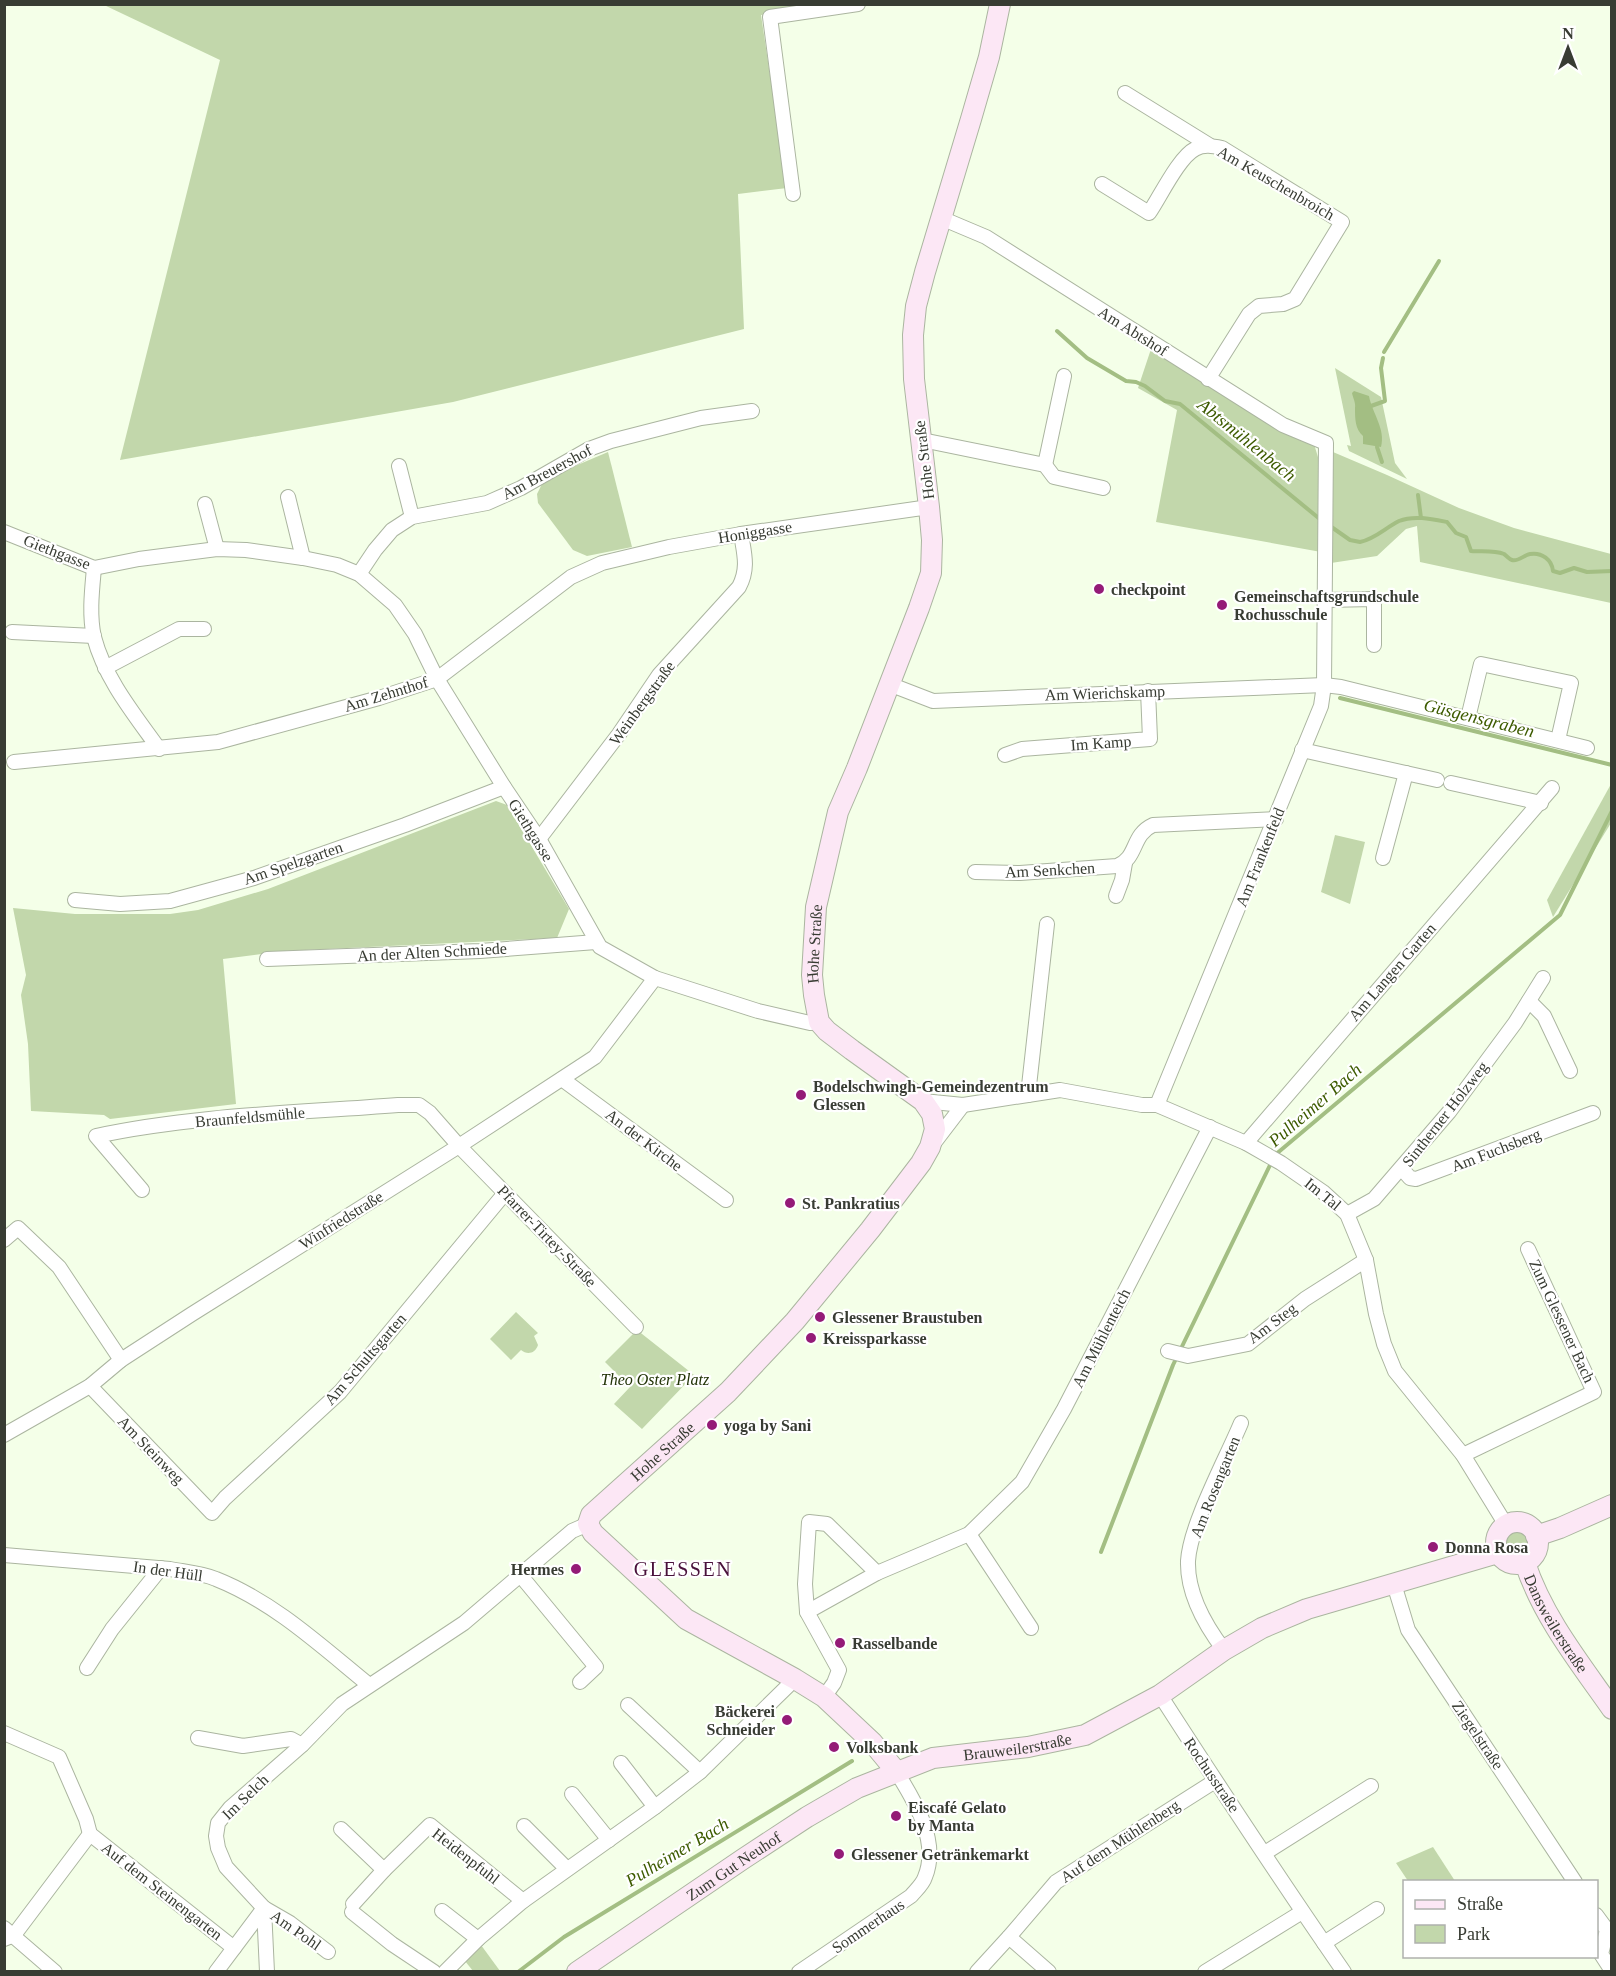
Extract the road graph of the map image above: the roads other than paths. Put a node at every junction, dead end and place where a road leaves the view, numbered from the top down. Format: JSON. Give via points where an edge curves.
{"nodes":[{"id":1,"x":858,"y":4,"type":"edge"},
{"id":2,"x":1000,"y":4,"type":"edge"},
{"id":3,"x":1125,"y":93,"type":"dead end"},
{"id":4,"x":1209,"y":145,"type":"junction"},
{"id":5,"x":1102,"y":184,"type":"dead end"},
{"id":6,"x":793,"y":194,"type":"dead end"},
{"id":7,"x":941,"y":218,"type":"junction"},
{"id":8,"x":1064,"y":376,"type":"dead end"},
{"id":9,"x":1208,"y":379,"type":"junction"},
{"id":10,"x":752,"y":411,"type":"dead end"},
{"id":11,"x":922,"y":440,"type":"junction"},
{"id":12,"x":1326,"y":443,"type":"joint"},
{"id":13,"x":1044,"y":465,"type":"junction"},
{"id":14,"x":399,"y":466,"type":"dead end"},
{"id":15,"x":1103,"y":488,"type":"dead end"},
{"id":16,"x":288,"y":497,"type":"dead end"},
{"id":17,"x":205,"y":504,"type":"dead end"},
{"id":18,"x":930,"y":507,"type":"junction"},
{"id":19,"x":412,"y":517,"type":"junction"},
{"id":20,"x":4,"y":532,"type":"edge"},
{"id":21,"x":741,"y":534,"type":"junction"},
{"id":22,"x":217,"y":549,"type":"junction"},
{"id":23,"x":303,"y":558,"type":"junction"},
{"id":24,"x":94,"y":568,"type":"junction"},
{"id":25,"x":582,"y":571,"type":"joint"},
{"id":26,"x":359,"y":574,"type":"junction"},
{"id":27,"x":1325,"y":600,"type":"junction"},
{"id":28,"x":204,"y":629,"type":"dead end"},
{"id":29,"x":12,"y":632,"type":"dead end"},
{"id":30,"x":94,"y":636,"type":"junction"},
{"id":31,"x":1374,"y":645,"type":"dead end"},
{"id":32,"x":105,"y":668,"type":"junction"},
{"id":33,"x":437,"y":679,"type":"junction"},
{"id":34,"x":889,"y":684,"type":"junction"},
{"id":35,"x":1324,"y":685,"type":"junction"},
{"id":36,"x":1148,"y":691,"type":"junction"},
{"id":37,"x":1468,"y":718,"type":"junction"},
{"id":38,"x":1558,"y":740,"type":"junction"},
{"id":39,"x":1587,"y":748,"type":"dead end"},
{"id":40,"x":159,"y":749,"type":"junction"},
{"id":41,"x":1302,"y":750,"type":"junction"},
{"id":42,"x":1005,"y":755,"type":"dead end"},
{"id":43,"x":14,"y":762,"type":"dead end"},
{"id":44,"x":1406,"y":773,"type":"junction"},
{"id":45,"x":504,"y":787,"type":"junction"},
{"id":46,"x":1552,"y":788,"type":"dead end"},
{"id":47,"x":1541,"y":803,"type":"junction"},
{"id":48,"x":1275,"y":819,"type":"junction"},
{"id":49,"x":539,"y":839,"type":"junction"},
{"id":50,"x":1383,"y":858,"type":"dead end"},
{"id":51,"x":1125,"y":863,"type":"junction"},
{"id":52,"x":975,"y":872,"type":"dead end"},
{"id":53,"x":1116,"y":896,"type":"dead end"},
{"id":54,"x":75,"y":900,"type":"dead end"},
{"id":55,"x":1047,"y":924,"type":"dead end"},
{"id":56,"x":596,"y":942,"type":"junction"},
{"id":57,"x":267,"y":959,"type":"dead end"},
{"id":58,"x":655,"y":978,"type":"junction"},
{"id":59,"x":1543,"y":978,"type":"dead end"},
{"id":60,"x":1529,"y":1001,"type":"junction"},
{"id":61,"x":819,"y":1022,"type":"junction"},
{"id":62,"x":1570,"y":1071,"type":"dead end"},
{"id":63,"x":562,"y":1079,"type":"junction"},
{"id":64,"x":1028,"y":1095,"type":"junction"},
{"id":65,"x":923,"y":1101,"type":"junction"},
{"id":66,"x":963,"y":1105,"type":"junction"},
{"id":67,"x":1157,"y":1105,"type":"junction"},
{"id":68,"x":1593,"y":1113,"type":"dead end"},
{"id":69,"x":1210,"y":1127,"type":"junction"},
{"id":70,"x":1245,"y":1143,"type":"junction"},
{"id":71,"x":459,"y":1146,"type":"junction"},
{"id":72,"x":930,"y":1147,"type":"junction"},
{"id":73,"x":1402,"y":1169,"type":"junction"},
{"id":74,"x":142,"y":1190,"type":"dead end"},
{"id":75,"x":506,"y":1193,"type":"junction"},
{"id":76,"x":726,"y":1200,"type":"dead end"},
{"id":77,"x":1347,"y":1214,"type":"junction"},
{"id":78,"x":4,"y":1240,"type":"edge"},
{"id":79,"x":1528,"y":1249,"type":"dead end"},
{"id":80,"x":1366,"y":1260,"type":"junction"},
{"id":81,"x":636,"y":1327,"type":"dead end"},
{"id":82,"x":1168,"y":1351,"type":"dead end"},
{"id":83,"x":121,"y":1360,"type":"junction"},
{"id":84,"x":90,"y":1386,"type":"junction"},
{"id":85,"x":1241,"y":1423,"type":"dead end"},
{"id":86,"x":4,"y":1435,"type":"edge"},
{"id":87,"x":1463,"y":1455,"type":"junction"},
{"id":88,"x":1611,"y":1505,"type":"edge"},
{"id":89,"x":212,"y":1513,"type":"joint"},
{"id":90,"x":588,"y":1524,"type":"junction"},
{"id":91,"x":1506,"y":1525,"type":"junction"},
{"id":92,"x":969,"y":1534,"type":"junction"},
{"id":93,"x":1536,"y":1536,"type":"junction"},
{"id":94,"x":1498,"y":1553,"type":"junction"},
{"id":95,"x":4,"y":1555,"type":"edge"},
{"id":96,"x":1525,"y":1563,"type":"junction"},
{"id":97,"x":160,"y":1568,"type":"junction"},
{"id":98,"x":877,"y":1573,"type":"junction"},
{"id":99,"x":521,"y":1576,"type":"junction"},
{"id":100,"x":1394,"y":1584,"type":"junction"},
{"id":101,"x":807,"y":1612,"type":"junction"},
{"id":102,"x":1031,"y":1628,"type":"dead end"},
{"id":103,"x":1224,"y":1650,"type":"junction"},
{"id":104,"x":87,"y":1668,"type":"dead end"},
{"id":105,"x":795,"y":1679,"type":"junction"},
{"id":106,"x":580,"y":1682,"type":"dead end"},
{"id":107,"x":369,"y":1685,"type":"junction"},
{"id":108,"x":1160,"y":1695,"type":"junction"},
{"id":109,"x":824,"y":1697,"type":"junction"},
{"id":110,"x":628,"y":1705,"type":"dead end"},
{"id":111,"x":1611,"y":1709,"type":"edge"},
{"id":112,"x":4,"y":1733,"type":"edge"},
{"id":113,"x":198,"y":1738,"type":"dead end"},
{"id":114,"x":302,"y":1745,"type":"junction"},
{"id":115,"x":621,"y":1763,"type":"dead end"},
{"id":116,"x":896,"y":1771,"type":"junction"},
{"id":117,"x":700,"y":1772,"type":"junction"},
{"id":118,"x":1215,"y":1780,"type":"junction"},
{"id":119,"x":1371,"y":1786,"type":"dead end"},
{"id":120,"x":572,"y":1794,"type":"dead end"},
{"id":121,"x":655,"y":1807,"type":"junction"},
{"id":122,"x":524,"y":1826,"type":"dead end"},
{"id":123,"x":341,"y":1829,"type":"dead end"},
{"id":124,"x":90,"y":1834,"type":"junction"},
{"id":125,"x":609,"y":1840,"type":"junction"},
{"id":126,"x":1265,"y":1853,"type":"junction"},
{"id":127,"x":567,"y":1869,"type":"junction"},
{"id":128,"x":384,"y":1870,"type":"junction"},
{"id":129,"x":1574,"y":1880,"type":"edge"},
{"id":130,"x":523,"y":1901,"type":"junction"},
{"id":131,"x":260,"y":1904,"type":"junction"},
{"id":132,"x":1377,"y":1909,"type":"dead end"},
{"id":133,"x":442,"y":1911,"type":"dead end"},
{"id":134,"x":1302,"y":1912,"type":"junction"},
{"id":135,"x":1598,"y":1918,"type":"edge"},
{"id":136,"x":8,"y":1934,"type":"edge"},
{"id":137,"x":1009,"y":1937,"type":"junction"},
{"id":138,"x":478,"y":1939,"type":"junction"},
{"id":139,"x":1324,"y":1943,"type":"junction"},
{"id":140,"x":234,"y":1948,"type":"junction"},
{"id":141,"x":328,"y":1952,"type":"dead end"},
{"id":142,"x":55,"y":1971,"type":"edge"},
{"id":143,"x":216,"y":1971,"type":"edge"},
{"id":144,"x":267,"y":1971,"type":"edge"},
{"id":145,"x":434,"y":1971,"type":"edge"},
{"id":146,"x":446,"y":1971,"type":"edge"},
{"id":147,"x":577,"y":1971,"type":"edge"},
{"id":148,"x":799,"y":1971,"type":"edge"},
{"id":149,"x":977,"y":1971,"type":"edge"},
{"id":150,"x":1049,"y":1971,"type":"edge"},
{"id":151,"x":1205,"y":1971,"type":"edge"},
{"id":152,"x":1344,"y":1971,"type":"edge"},
{"id":153,"x":1611,"y":1971,"type":"edge"}],
"edges":[{"from":1,"to":6,"type":"street","via":[[770,17]]},
{"from":2,"to":7,"type":"main road","name":"Hohe Straße","via":[[986,68]]},
{"from":3,"to":4,"type":"street","name":"Am Keuschenbroich"},
{"from":4,"to":5,"type":"street","name":"Am Keuschenbroich","via":[[1195,148],[1184,158],[1149,213]]},
{"from":4,"to":9,"type":"street","name":"Am Keuschenbroich","via":[[1222,148],[1342,222],[1295,299],[1259,306],[1249,314]]},
{"from":7,"to":9,"type":"street","name":"Am Abtshof","via":[[986,237]]},
{"from":7,"to":11,"type":"main road","name":"Hohe Straße","via":[[916,306],[913,335]]},
{"from":8,"to":13,"type":"street"},
{"from":9,"to":12,"type":"street","name":"Am Abtshof","via":[[1282,425]]},
{"from":10,"to":19,"type":"street","name":"Am Breuershof","via":[[701,418],[611,441],[487,503]]},
{"from":11,"to":13,"type":"street"},
{"from":11,"to":18,"type":"main road","name":"Hohe Straße"},
{"from":12,"to":27,"type":"street","name":"Am Frankenfeld"},
{"from":13,"to":15,"type":"street","via":[[1054,477]]},
{"from":14,"to":19,"type":"street"},
{"from":16,"to":23,"type":"street"},
{"from":17,"to":22,"type":"street"},
{"from":18,"to":21,"type":"street","name":"Honiggasse"},
{"from":18,"to":34,"type":"main road","name":"Hohe Straße","via":[[931,573]]},
{"from":19,"to":26,"type":"street","name":"Am Breuershof","via":[[392,530]]},
{"from":20,"to":24,"type":"street","name":"Giethgasse"},
{"from":21,"to":25,"type":"street","name":"Honiggasse","via":[[626,557]]},
{"from":21,"to":49,"type":"street","name":"Weinbergstraße","via":[[746,565],[739,587],[659,675]]},
{"from":22,"to":23,"type":"street","name":"Giethgasse"},
{"from":22,"to":24,"type":"street","name":"Giethgasse"},
{"from":23,"to":26,"type":"street","name":"Giethgasse"},
{"from":24,"to":30,"type":"street"},
{"from":25,"to":33,"type":"street","name":"Am Zehnthof"},
{"from":26,"to":33,"type":"street","name":"Giethgasse","via":[[395,605],[415,633]]},
{"from":27,"to":31,"type":"street","via":[[1374,599]]},
{"from":27,"to":35,"type":"street","name":"Am Frankenfeld"},
{"from":28,"to":32,"type":"street","via":[[179,628]]},
{"from":29,"to":30,"type":"street"},
{"from":30,"to":32,"type":"street"},
{"from":32,"to":40,"type":"street"},
{"from":33,"to":40,"type":"street","name":"Am Zehnthof","via":[[218,742]]},
{"from":33,"to":45,"type":"street","name":"Giethgasse"},
{"from":34,"to":36,"type":"street","name":"Am Wierichskamp","via":[[933,701]]},
{"from":34,"to":61,"type":"main road","name":"Hohe Straße","via":[[838,812],[816,907],[812,975]]},
{"from":35,"to":36,"type":"street","name":"Am Wierichskamp"},
{"from":35,"to":37,"type":"street","name":"Am Wierichskamp"},
{"from":35,"to":41,"type":"street","name":"Am Frankenfeld","via":[[1321,706]]},
{"from":36,"to":42,"type":"street","name":"Im Kamp","via":[[1150,739],[1022,748]]},
{"from":37,"to":38,"type":"street","name":"Am Wierichskamp"},
{"from":37,"to":38,"type":"street","via":[[1481,664],[1571,682]]},
{"from":38,"to":39,"type":"street","name":"Am Wierichskamp"},
{"from":40,"to":43,"type":"street","name":"Am Zehnthof"},
{"from":41,"to":44,"type":"street"},
{"from":41,"to":48,"type":"street","name":"Am Frankenfeld"},
{"from":44,"to":47,"type":"street"},
{"from":44,"to":50,"type":"street"},
{"from":45,"to":49,"type":"street","name":"Giethgasse"},
{"from":45,"to":54,"type":"street","name":"Am Spelzgarten","via":[[265,874],[170,901],[120,904]]},
{"from":46,"to":47,"type":"street","name":"Am Langen Garten"},
{"from":47,"to":70,"type":"street","name":"Am Langen Garten"},
{"from":48,"to":51,"type":"street","via":[[1153,825],[1139,835]]},
{"from":48,"to":67,"type":"street","name":"Am Frankenfeld"},
{"from":49,"to":56,"type":"street","name":"Giethgasse"},
{"from":51,"to":52,"type":"street","name":"Am Senkchen","via":[[1048,872]]},
{"from":51,"to":53,"type":"street"},
{"from":55,"to":64,"type":"street"},
{"from":56,"to":57,"type":"street","name":"An der Alten Schmiede","via":[[480,951]]},
{"from":56,"to":58,"type":"street","name":"Giethgasse"},
{"from":58,"to":61,"type":"street","name":"Giethgasse","via":[[758,1011]]},
{"from":58,"to":63,"type":"street","name":"Winfriedstraße","via":[[595,1057]]},
{"from":59,"to":60,"type":"street","name":"Sintherner Holzweg"},
{"from":60,"to":62,"type":"street","via":[[1544,1016]]},
{"from":60,"to":73,"type":"street","name":"Sintherner Holzweg","via":[[1449,1112]]},
{"from":61,"to":65,"type":"main road"},
{"from":63,"to":71,"type":"street","name":"Winfriedstraße"},
{"from":63,"to":76,"type":"street","name":"An der Kirche"},
{"from":64,"to":66,"type":"street","name":"Im Tal"},
{"from":64,"to":67,"type":"street","name":"Im Tal","via":[[1060,1090]]},
{"from":65,"to":66,"type":"street","name":"Im Tal"},
{"from":65,"to":72,"type":"main road","name":"Hohe Straße","via":[[934,1121]]},
{"from":66,"to":72,"type":"street"},
{"from":67,"to":69,"type":"street","name":"Im Tal"},
{"from":68,"to":73,"type":"street","name":"Am Fuchsberg","via":[[1416,1179]]},
{"from":69,"to":70,"type":"street","name":"Im Tal"},
{"from":69,"to":92,"type":"street","name":"Am Mühlenteich","via":[[1069,1400],[1022,1482]]},
{"from":70,"to":77,"type":"street","name":"Im Tal","via":[[1323,1192]]},
{"from":71,"to":74,"type":"street","name":"Braunfeldsmühle","via":[[430,1113],[419,1106],[398,1105],[203,1120],[96,1136]]},
{"from":71,"to":75,"type":"street","name":"Pfarrer-Tirtey-Straße"},
{"from":71,"to":83,"type":"street","name":"Winfriedstraße"},
{"from":72,"to":90,"type":"main road","name":"Hohe Straße","via":[[864,1237],[795,1321],[728,1392],[591,1515]]},
{"from":73,"to":77,"type":"street","name":"Sintherner Holzweg","via":[[1374,1199]]},
{"from":75,"to":81,"type":"street","name":"Pfarrer-Tirtey-Straße"},
{"from":75,"to":89,"type":"street","name":"Am Schultsgarten","via":[[340,1392]]},
{"from":77,"to":80,"type":"street","name":"Im Tal"},
{"from":78,"to":83,"type":"street","via":[[18,1228],[59,1267]]},
{"from":79,"to":87,"type":"street","name":"Zum Glessener Bach","via":[[1594,1392]]},
{"from":80,"to":82,"type":"street","name":"Am Steg","via":[[1305,1299],[1248,1344],[1188,1356]]},
{"from":80,"to":87,"type":"street","name":"Im Tal","via":[[1379,1324],[1395,1371]]},
{"from":83,"to":84,"type":"street","name":"Winfriedstraße"},
{"from":84,"to":86,"type":"street","name":"Winfriedstraße"},
{"from":84,"to":89,"type":"street","name":"Am Steinweg"},
{"from":85,"to":103,"type":"street","name":"Am Rosengarten","via":[[1202,1511],[1188,1561],[1192,1593]]},
{"from":87,"to":91,"type":"street","name":"Im Tal"},
{"from":88,"to":93,"type":"main road"},
{"from":90,"to":99,"type":"street","name":"Hohe Straße","via":[[572,1532]]},
{"from":90,"to":105,"type":"main road","via":[[686,1619]]},
{"from":91,"to":93,"type":"main road","via":[[1520,1523]]},
{"from":91,"to":94,"type":"main road","via":[[1496,1540]]},
{"from":92,"to":98,"type":"street","name":"Am Mühlenteich"},
{"from":92,"to":102,"type":"street"},
{"from":93,"to":96,"type":"main road","via":[[1535,1555]]},
{"from":94,"to":96,"type":"main road","via":[[1506,1562]]},
{"from":94,"to":100,"type":"main road","name":"Brauweilerstraße"},
{"from":95,"to":97,"type":"street","name":"In der Hüll"},
{"from":96,"to":111,"type":"main road","name":"Dansweilerstraße","via":[[1546,1611]]},
{"from":97,"to":104,"type":"street"},
{"from":97,"to":107,"type":"street","name":"In der Hüll","via":[[215,1579],[255,1598],[298,1626]]},
{"from":98,"to":101,"type":"street","name":"Am Mühlenteich"},
{"from":98,"to":101,"type":"street","via":[[827,1524],[809,1522]]},
{"from":99,"to":106,"type":"street","via":[[596,1667]]},
{"from":99,"to":107,"type":"street","name":"Hohe Straße","via":[[442,1639]]},
{"from":100,"to":103,"type":"main road","name":"Brauweilerstraße","via":[[1296,1613]]},
{"from":100,"to":129,"type":"street","name":"Ziegelstraße","via":[[1408,1630]]},
{"from":101,"to":109,"type":"street","via":[[839,1670]]},
{"from":103,"to":108,"type":"main road","name":"Brauweilerstraße"},
{"from":105,"to":109,"type":"main road"},
{"from":105,"to":117,"type":"street"},
{"from":107,"to":114,"type":"street","name":"Im Selch","via":[[342,1704]]},
{"from":108,"to":116,"type":"main road","name":"Brauweilerstraße","via":[[1085,1735],[1028,1747],[933,1758]]},
{"from":108,"to":118,"type":"street","name":"Rochusstraße"},
{"from":109,"to":116,"type":"main road","via":[[872,1742]]},
{"from":110,"to":117,"type":"street"},
{"from":112,"to":124,"type":"street","name":"Auf dem Steinengarten","via":[[59,1757]]},
{"from":113,"to":114,"type":"street","via":[[243,1746],[291,1739]]},
{"from":114,"to":131,"type":"street","name":"Im Selch","via":[[230,1808],[219,1823],[216,1836],[226,1867]]},
{"from":115,"to":121,"type":"street"},
{"from":116,"to":147,"type":"main road","name":"Zum Gut Neuhof","via":[[807,1817]]},
{"from":116,"to":148,"type":"street","name":"Sommerhaus","via":[[913,1799],[927,1836],[930,1862],[925,1879],[911,1896]]},
{"from":117,"to":121,"type":"street"},
{"from":118,"to":126,"type":"street","name":"Rochusstraße"},
{"from":118,"to":137,"type":"street","name":"Auf dem Mühlenberg","via":[[1056,1882]]},
{"from":119,"to":126,"type":"street"},
{"from":120,"to":125,"type":"street"},
{"from":121,"to":125,"type":"street"},
{"from":122,"to":127,"type":"street"},
{"from":123,"to":128,"type":"street"},
{"from":124,"to":136,"type":"street"},
{"from":124,"to":140,"type":"street","name":"Auf dem Steinengarten"},
{"from":125,"to":127,"type":"street"},
{"from":126,"to":134,"type":"street","name":"Rochusstraße"},
{"from":127,"to":130,"type":"street"},
{"from":128,"to":130,"type":"street","name":"Heidenpfuhl","via":[[430,1825]]},
{"from":128,"to":145,"type":"street","name":"Heidenpfuhl","via":[[353,1908],[392,1944]]},
{"from":130,"to":138,"type":"street"},
{"from":131,"to":140,"type":"street"},
{"from":131,"to":141,"type":"street","name":"Am Pohl"},
{"from":131,"to":144,"type":"street"},
{"from":132,"to":139,"type":"street"},
{"from":133,"to":138,"type":"street"},
{"from":134,"to":139,"type":"street","name":"Rochusstraße"},
{"from":134,"to":151,"type":"street"},
{"from":135,"to":153,"type":"street","via":[[1606,1930],[1601,1954]]},
{"from":136,"to":142,"type":"street"},
{"from":137,"to":149,"type":"street","name":"Auf dem Mühlenberg"},
{"from":137,"to":150,"type":"street"},
{"from":138,"to":146,"type":"street"},
{"from":139,"to":152,"type":"street","name":"Rochusstraße"},
{"from":140,"to":143,"type":"street"}]}
